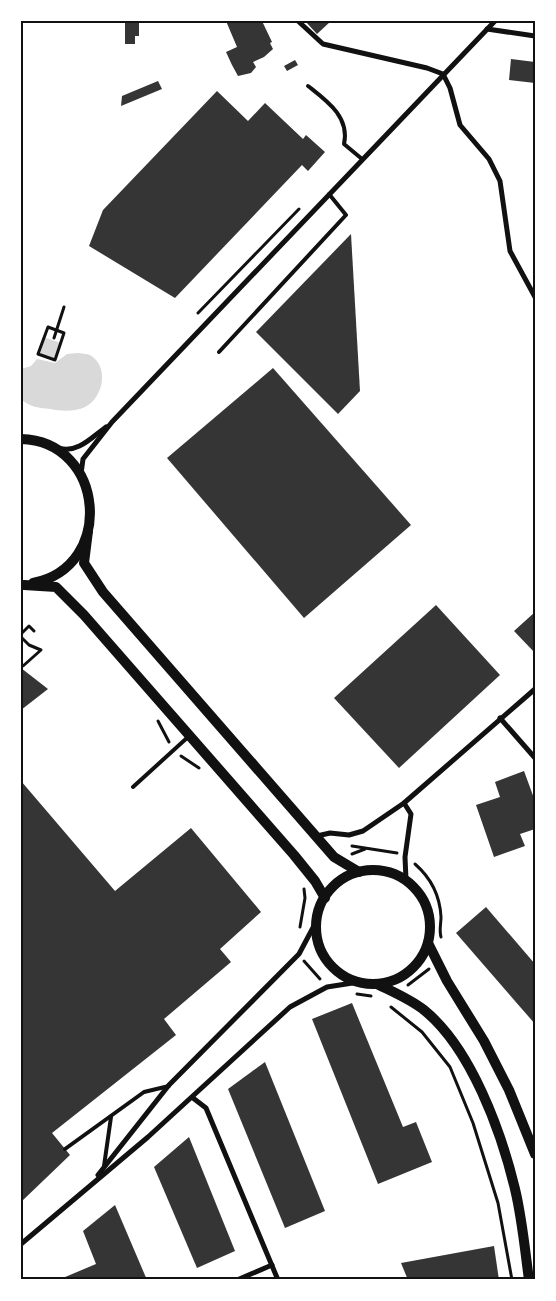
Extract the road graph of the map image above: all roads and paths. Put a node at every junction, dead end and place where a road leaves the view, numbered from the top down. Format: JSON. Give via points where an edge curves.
{"nodes":[{"id":1,"x":298,"y":21,"type":"edge"},
{"id":2,"x":495,"y":21,"type":"edge"},
{"id":3,"x":488,"y":29,"type":"junction"},
{"id":4,"x":535,"y":36,"type":"edge"},
{"id":5,"x":443,"y":74,"type":"junction"},
{"id":6,"x":308,"y":86,"type":"dead end"},
{"id":7,"x":362,"y":159,"type":"junction"},
{"id":8,"x":329,"y":194,"type":"junction"},
{"id":9,"x":305,"y":202,"type":"dead end"},
{"id":10,"x":535,"y":297,"type":"edge"},
{"id":11,"x":64,"y":307,"type":"dead end"},
{"id":12,"x":198,"y":313,"type":"dead end"},
{"id":13,"x":57,"y":330,"type":"junction"},
{"id":14,"x":54,"y":338,"type":"dead end"},
{"id":15,"x":219,"y":352,"type":"dead end"},
{"id":16,"x":112,"y":422,"type":"junction"},
{"id":17,"x":21,"y":438,"type":"edge"},
{"id":18,"x":35,"y":440,"type":"junction"},
{"id":19,"x":81,"y":474,"type":"junction"},
{"id":20,"x":88,"y":531,"type":"junction"},
{"id":21,"x":23,"y":585,"type":"edge"},
{"id":22,"x":34,"y":631,"type":"dead end"},
{"id":23,"x":21,"y":634,"type":"edge"},
{"id":24,"x":21,"y":637,"type":"edge"},
{"id":25,"x":21,"y":664,"type":"edge"},
{"id":26,"x":535,"y":689,"type":"edge"},
{"id":27,"x":500,"y":718,"type":"junction"},
{"id":28,"x":190,"y":735,"type":"junction"},
{"id":29,"x":535,"y":758,"type":"edge"},
{"id":30,"x":133,"y":788,"type":"dead end"},
{"id":31,"x":404,"y":803,"type":"junction"},
{"id":32,"x":316,"y":836,"type":"junction"},
{"id":33,"x":352,"y":846,"type":"dead end"},
{"id":34,"x":338,"y":860,"type":"junction"},
{"id":35,"x":359,"y":872,"type":"junction"},
{"id":36,"x":406,"y":880,"type":"junction"},
{"id":37,"x":315,"y":881,"type":"junction"},
{"id":38,"x":325,"y":898,"type":"junction"},
{"id":39,"x":304,"y":908,"type":"dead end"},
{"id":40,"x":316,"y":922,"type":"junction"},
{"id":41,"x":441,"y":938,"type":"dead end"},
{"id":42,"x":428,"y":943,"type":"junction"},
{"id":43,"x":435,"y":954,"type":"junction"},
{"id":44,"x":359,"y":982,"type":"junction"},
{"id":45,"x":378,"y":984,"type":"junction"},
{"id":46,"x":390,"y":990,"type":"junction"},
{"id":47,"x":375,"y":997,"type":"dead end"},
{"id":48,"x":387,"y":1003,"type":"dead end"},
{"id":49,"x":170,"y":1086,"type":"junction"},
{"id":50,"x":193,"y":1098,"type":"junction"},
{"id":51,"x":111,"y":1117,"type":"junction"},
{"id":52,"x":65,"y":1149,"type":"dead end"},
{"id":53,"x":535,"y":1154,"type":"edge"},
{"id":54,"x":104,"y":1168,"type":"junction"},
{"id":55,"x":92,"y":1183,"type":"junction"},
{"id":56,"x":21,"y":1244,"type":"edge"},
{"id":57,"x":272,"y":1265,"type":"junction"},
{"id":58,"x":237,"y":1280,"type":"edge"},
{"id":59,"x":278,"y":1280,"type":"edge"},
{"id":60,"x":512,"y":1280,"type":"edge"},
{"id":61,"x":529,"y":1280,"type":"edge"}],
"edges":[{"from":1,"to":5,"type":"street","via":[[323,44]]},
{"from":2,"to":3,"type":"street"},
{"from":3,"to":4,"type":"street"},
{"from":3,"to":5,"type":"street"},
{"from":5,"to":7,"type":"street"},
{"from":5,"to":10,"type":"street","via":[[460,125],[490,160],[500,181],[510,251]]},
{"from":6,"to":7,"type":"lane","via":[[344,122],[344,144]]},
{"from":7,"to":8,"type":"street"},
{"from":8,"to":15,"type":"lane","via":[[346,215]]},
{"from":8,"to":16,"type":"street"},
{"from":9,"to":12,"type":"path"},
{"from":11,"to":13,"type":"path"},
{"from":13,"to":13,"type":"path","via":[[64,333],[55,360],[38,354],[48,327]]},
{"from":13,"to":14,"type":"path"},
{"from":16,"to":18,"type":"street","via":[[69,450]]},
{"from":16,"to":19,"type":"street","via":[[83,459]]},
{"from":17,"to":18,"type":"main road"},
{"from":18,"to":19,"type":"main road","via":[[61,452]]},
{"from":19,"to":20,"type":"main road","via":[[90,501]]},
{"from":20,"to":21,"type":"main road","via":[[75,557],[65,568],[52,576]]},
{"from":20,"to":32,"type":"main road","via":[[84,563],[103,592]]},
{"from":21,"to":28,"type":"main road","via":[[56,587]]},
{"from":22,"to":23,"type":"path","via":[[29,626]]},
{"from":24,"to":25,"type":"path","via":[[41,650],[23,666]]},
{"from":26,"to":27,"type":"street"},
{"from":27,"to":29,"type":"street"},
{"from":27,"to":31,"type":"street"},
{"from":28,"to":30,"type":"lane"},
{"from":28,"to":37,"type":"main road"},
{"from":31,"to":32,"type":"street","via":[[363,832]]},
{"from":31,"to":36,"type":"street","via":[[410,814]]},
{"from":32,"to":34,"type":"main road"},
{"from":33,"to":34,"type":"path","via":[[368,849]]},
{"from":34,"to":35,"type":"main road"},
{"from":35,"to":36,"type":"main road","via":[[380,870]]},
{"from":35,"to":38,"type":"main road","via":[[338,882]]},
{"from":36,"to":42,"type":"main road","via":[[420,894],[428,912]]},
{"from":37,"to":38,"type":"main road"},
{"from":37,"to":39,"type":"path"},
{"from":38,"to":40,"type":"main road"},
{"from":40,"to":44,"type":"main road","via":[[319,946],[326,960],[334,969]]},
{"from":40,"to":49,"type":"street","via":[[299,954]]},
{"from":41,"to":43,"type":"path"},
{"from":42,"to":43,"type":"main road"},
{"from":42,"to":45,"type":"main road","via":[[411,969],[392,981]]},
{"from":43,"to":46,"type":"path","via":[[430,968],[418,979],[401,989]]},
{"from":43,"to":53,"type":"main road","via":[[509,1090]]},
{"from":44,"to":45,"type":"main road"},
{"from":44,"to":50,"type":"street","via":[[327,987],[290,1007]]},
{"from":45,"to":46,"type":"main road"},
{"from":46,"to":47,"type":"path","via":[[361,994]]},
{"from":46,"to":61,"type":"main road","via":[[425,1010],[470,1070],[502,1143],[515,1189]]},
{"from":48,"to":60,"type":"path","via":[[422,1032],[450,1067],[473,1123],[498,1202]]},
{"from":49,"to":51,"type":"lane","via":[[144,1092]]},
{"from":49,"to":54,"type":"street"},
{"from":50,"to":55,"type":"street"},
{"from":50,"to":57,"type":"street","via":[[206,1108]]},
{"from":51,"to":52,"type":"lane"},
{"from":51,"to":54,"type":"lane"},
{"from":54,"to":55,"type":"street"},
{"from":55,"to":56,"type":"street"},
{"from":57,"to":58,"type":"street"},
{"from":57,"to":59,"type":"street"}]}
